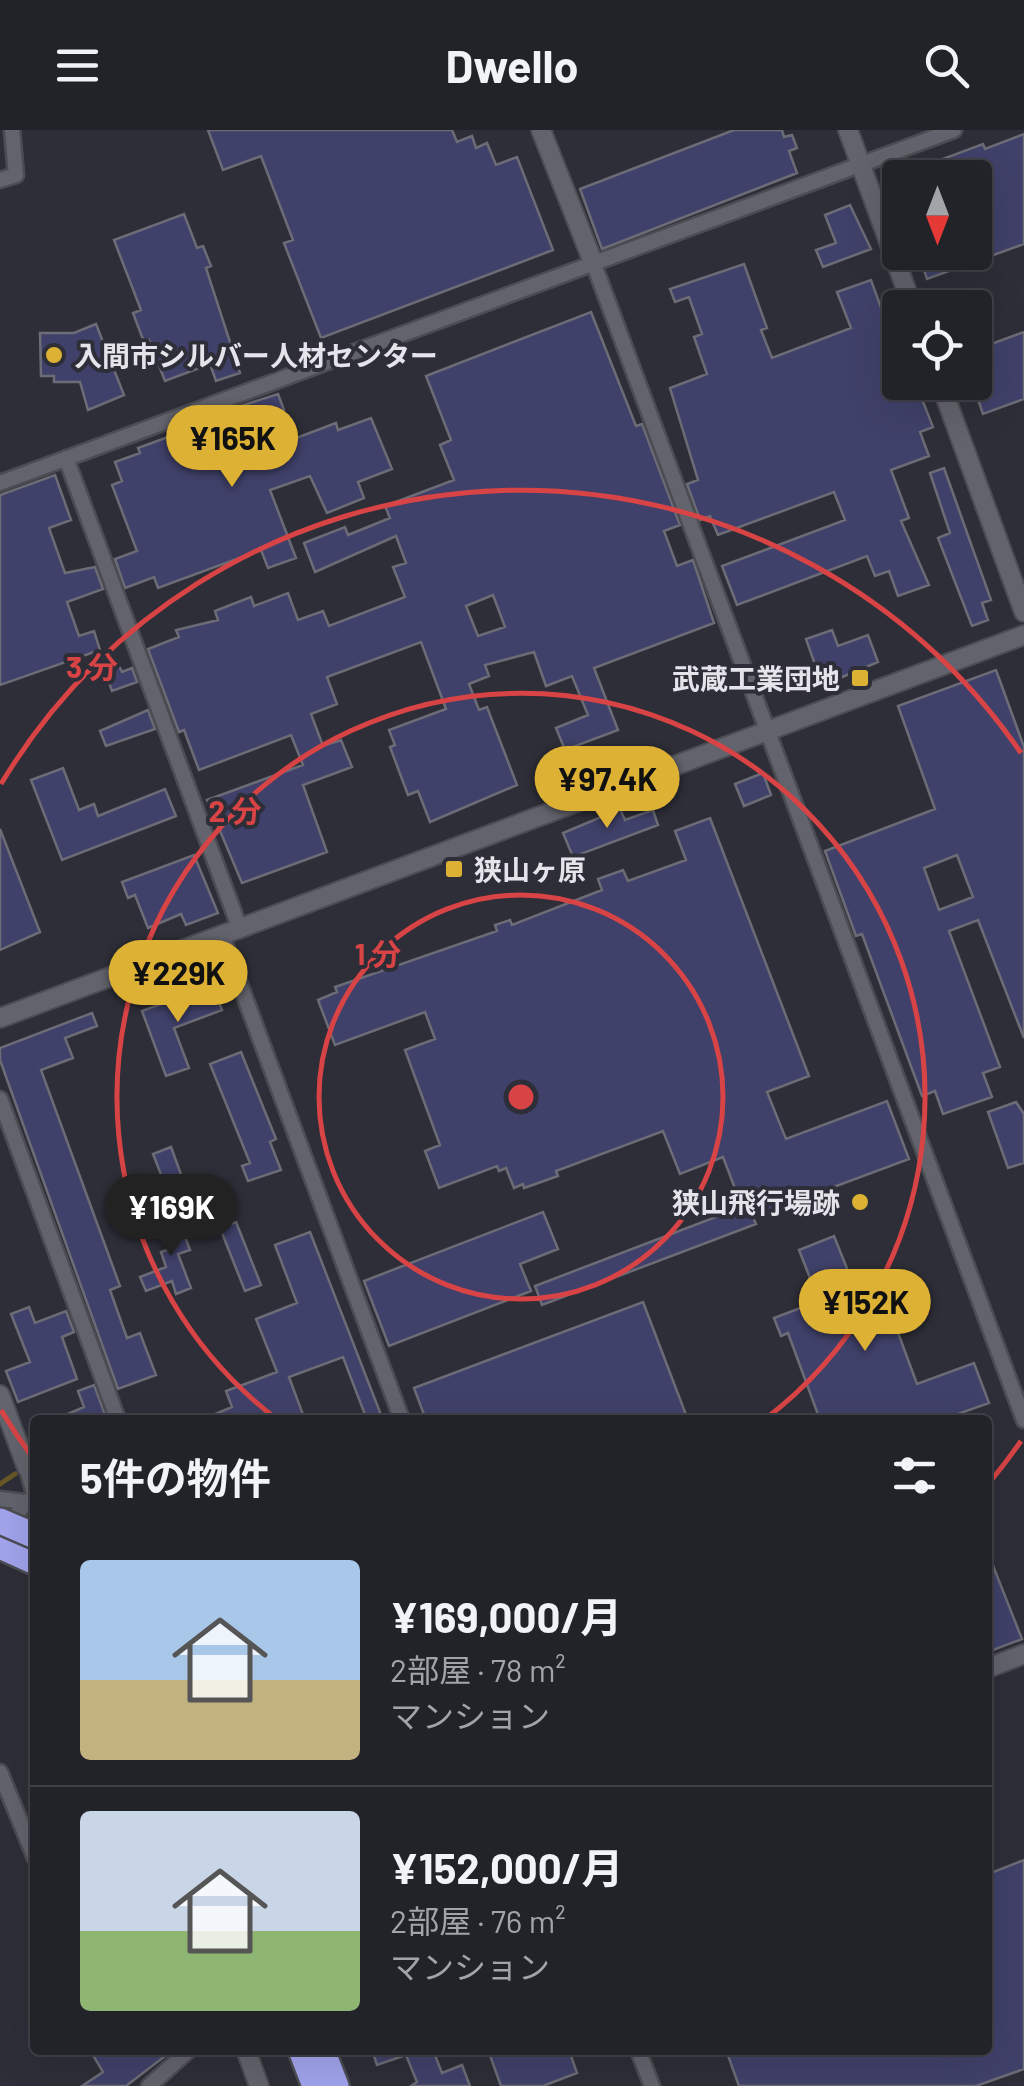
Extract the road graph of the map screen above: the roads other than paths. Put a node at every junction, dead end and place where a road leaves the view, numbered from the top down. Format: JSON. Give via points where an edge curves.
{"nodes":[{"id":1,"x":12,"y":130,"type":"edge"},
{"id":2,"x":541,"y":130,"type":"edge"},
{"id":3,"x":848,"y":130,"type":"edge"},
{"id":4,"x":954,"y":130,"type":"edge"},
{"id":5,"x":861,"y":165,"type":"junction"},
{"id":6,"x":0,"y":180,"type":"edge"},
{"id":7,"x":592,"y":262,"type":"junction"},
{"id":8,"x":906,"y":290,"type":"edge"},
{"id":9,"x":947,"y":400,"type":"edge"},
{"id":10,"x":66,"y":458,"type":"junction"},
{"id":11,"x":0,"y":483,"type":"edge"},
{"id":12,"x":1024,"y":612,"type":"edge"},
{"id":13,"x":1024,"y":634,"type":"edge"},
{"id":14,"x":770,"y":730,"type":"junction"},
{"id":15,"x":231,"y":932,"type":"junction"},
{"id":16,"x":0,"y":1018,"type":"edge"},
{"id":17,"x":0,"y":1099,"type":"edge"},
{"id":18,"x":0,"y":1395,"type":"edge"},
{"id":19,"x":116,"y":1415,"type":"edge"},
{"id":20,"x":400,"y":1415,"type":"edge"},
{"id":21,"x":1024,"y":1420,"type":"edge"},
{"id":22,"x":27,"y":1468,"type":"joint"},
{"id":23,"x":30,"y":1487,"type":"edge"},
{"id":24,"x":0,"y":1499,"type":"edge"},
{"id":25,"x":30,"y":1499,"type":"edge"},
{"id":26,"x":30,"y":1501,"type":"edge"},
{"id":27,"x":0,"y":1521,"type":"edge"},
{"id":28,"x":0,"y":1538,"type":"edge"},
{"id":29,"x":0,"y":1546,"type":"edge"},
{"id":30,"x":30,"y":1550,"type":"edge"},
{"id":31,"x":30,"y":1552,"type":"edge"},
{"id":32,"x":1024,"y":1654,"type":"edge"},
{"id":33,"x":992,"y":1666,"type":"edge"},
{"id":34,"x":0,"y":1772,"type":"edge"},
{"id":35,"x":4,"y":1795,"type":"edge"},
{"id":36,"x":30,"y":1848,"type":"edge"},
{"id":37,"x":183,"y":2055,"type":"edge"},
{"id":38,"x":248,"y":2055,"type":"edge"},
{"id":39,"x":304,"y":2055,"type":"edge"},
{"id":40,"x":324,"y":2055,"type":"edge"},
{"id":41,"x":640,"y":2055,"type":"edge"},
{"id":42,"x":149,"y":2086,"type":"edge"},
{"id":43,"x":259,"y":2086,"type":"edge"},
{"id":44,"x":315,"y":2086,"type":"edge"},
{"id":45,"x":336,"y":2086,"type":"edge"},
{"id":46,"x":652,"y":2086,"type":"edge"}],
"edges":[{"from":1,"to":6,"type":"street","via":[[16,175]]},
{"from":2,"to":7,"type":"street"},
{"from":3,"to":5,"type":"street"},
{"from":4,"to":5,"type":"street"},
{"from":5,"to":7,"type":"street"},
{"from":5,"to":8,"type":"street"},
{"from":7,"to":10,"type":"street"},
{"from":7,"to":14,"type":"street"},
{"from":9,"to":12,"type":"street"},
{"from":10,"to":11,"type":"street"},
{"from":10,"to":15,"type":"street"},
{"from":13,"to":14,"type":"street"},
{"from":14,"to":15,"type":"street"},
{"from":14,"to":21,"type":"street"},
{"from":15,"to":16,"type":"street"},
{"from":15,"to":20,"type":"street"},
{"from":17,"to":19,"type":"street"},
{"from":18,"to":22,"type":"street"},
{"from":22,"to":23,"type":"street"},
{"from":24,"to":25,"type":"street"},
{"from":26,"to":28,"type":"street"},
{"from":27,"to":30,"type":"highway","bridge":true},
{"from":29,"to":31,"type":"highway"},
{"from":32,"to":33,"type":"street"},
{"from":34,"to":35,"type":"street"},
{"from":35,"to":36,"type":"street"},
{"from":37,"to":42,"type":"street"},
{"from":38,"to":43,"type":"street"},
{"from":39,"to":44,"type":"highway"},
{"from":40,"to":45,"type":"highway"},
{"from":41,"to":46,"type":"street"}]}
